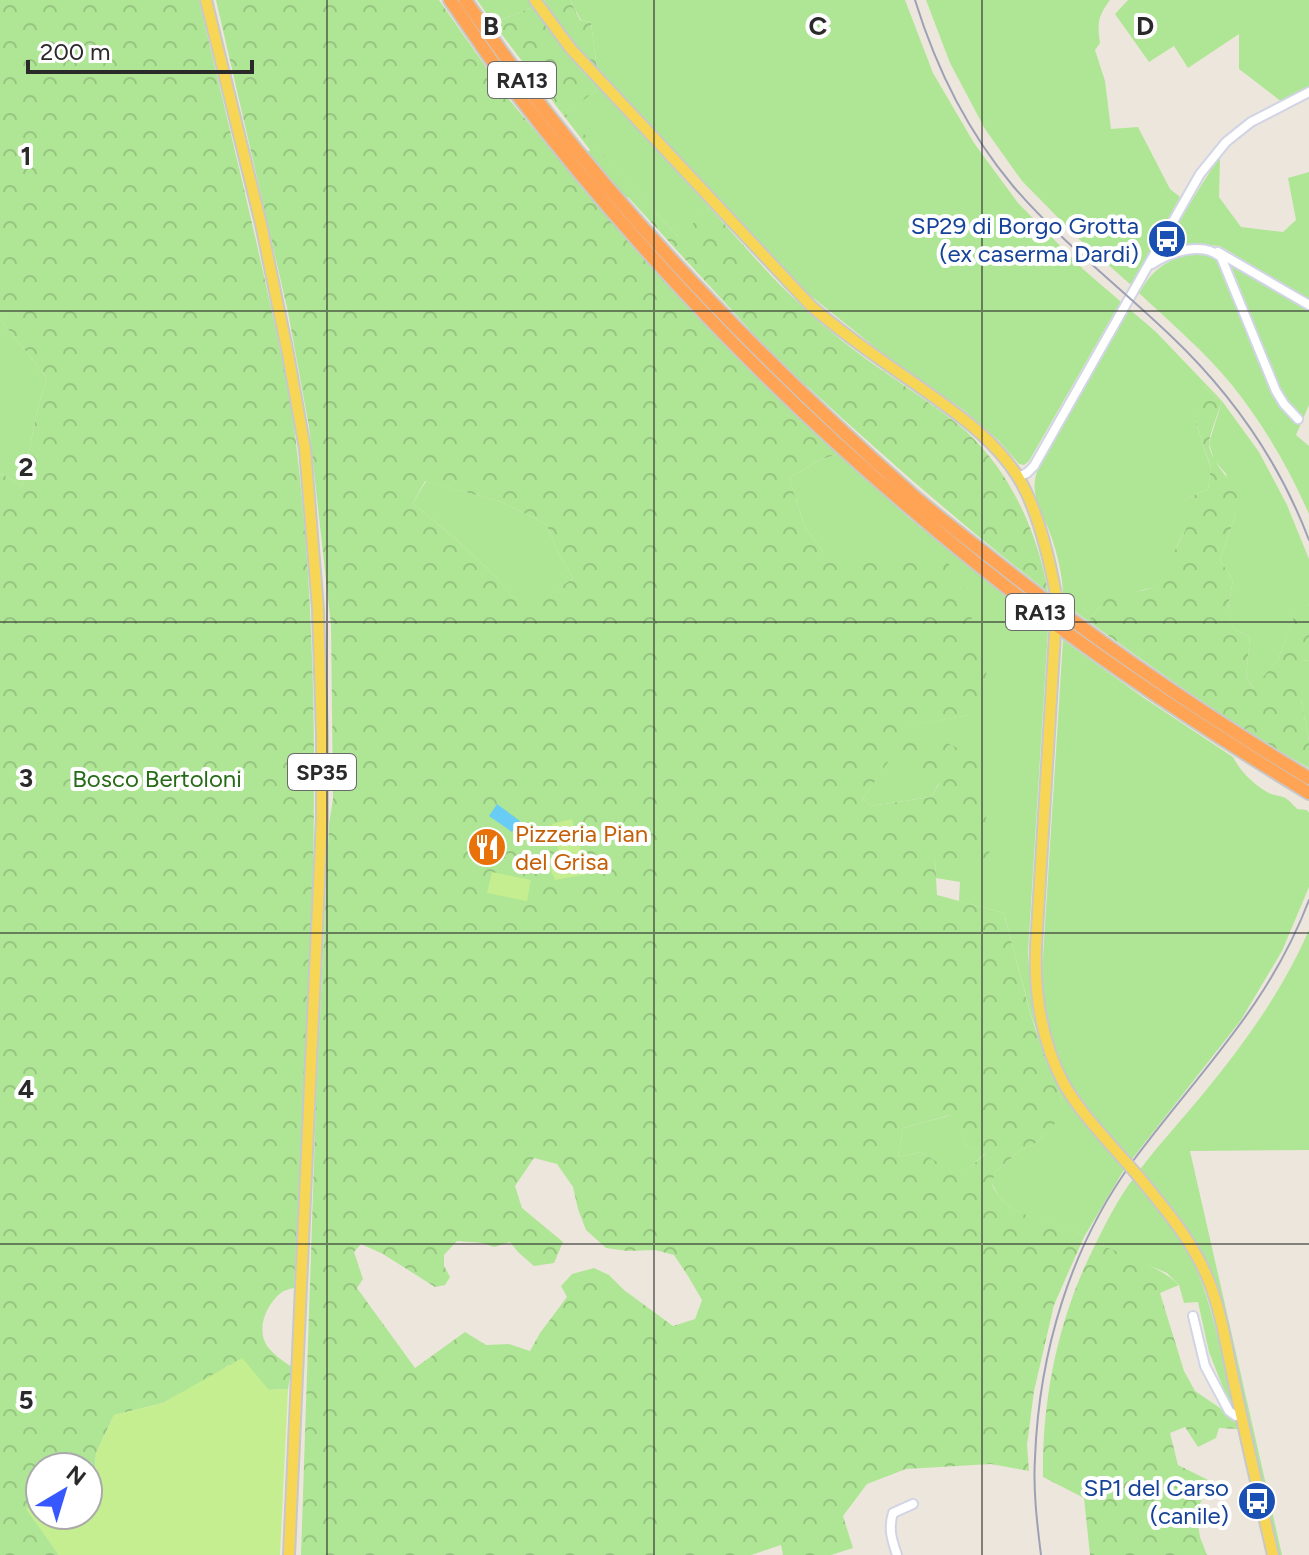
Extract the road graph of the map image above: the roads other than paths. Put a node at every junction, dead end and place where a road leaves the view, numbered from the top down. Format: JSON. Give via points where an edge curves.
{"nodes":[{"id":1,"x":206,"y":0,"type":"edge"},
{"id":2,"x":450,"y":0,"type":"edge"},
{"id":3,"x":465,"y":0,"type":"edge"},
{"id":4,"x":535,"y":0,"type":"edge"},
{"id":5,"x":1309,"y":92,"type":"edge"},
{"id":6,"x":577,"y":160,"type":"junction"},
{"id":7,"x":1214,"y":251,"type":"junction"},
{"id":8,"x":1148,"y":267,"type":"junction"},
{"id":9,"x":1309,"y":305,"type":"edge"},
{"id":10,"x":797,"y":397,"type":"junction"},
{"id":11,"x":1298,"y":419,"type":"dead end"},
{"id":12,"x":1018,"y":477,"type":"junction"},
{"id":13,"x":1057,"y":600,"type":"dead end"},
{"id":14,"x":1055,"y":634,"type":"dead end"},
{"id":15,"x":1309,"y":778,"type":"edge"},
{"id":16,"x":1309,"y":793,"type":"edge"},
{"id":17,"x":1193,"y":1316,"type":"dead end"},
{"id":18,"x":1242,"y":1416,"type":"junction"},
{"id":19,"x":913,"y":1504,"type":"dead end"},
{"id":20,"x":289,"y":1555,"type":"edge"},
{"id":21,"x":897,"y":1555,"type":"edge"},
{"id":22,"x":1273,"y":1555,"type":"edge"}],
"edges":[{"from":1,"to":20,"type":"main road","number":"SP35","via":[[288,354],[305,449],[318,609],[322,817]]},
{"from":2,"to":6,"type":"highway","via":[[507,82]]},
{"from":3,"to":6,"type":"highway","number":"RA13"},
{"from":4,"to":12,"type":"main road","via":[[571,49],[811,306],[967,422]]},
{"from":5,"to":8,"type":"street","via":[[1251,122],[1219,149]]},
{"from":6,"to":10,"type":"highway","number":"RA13"},
{"from":7,"to":8,"type":"street","via":[[1183,251]]},
{"from":7,"to":9,"type":"street"},
{"from":7,"to":11,"type":"street","via":[[1223,261],[1276,391]]},
{"from":8,"to":12,"type":"street","via":[[1034,466]]},
{"from":10,"to":15,"type":"highway","number":"RA13","via":[[1051,605]]},
{"from":10,"to":16,"type":"highway","number":"RA13","via":[[910,508],[977,564],[1178,711]]},
{"from":12,"to":13,"type":"main road","via":[[1044,543]]},
{"from":14,"to":18,"type":"main road","bridge":true,"via":[[1036,946],[1043,1033],[1065,1086],[1191,1245],[1215,1299]]},
{"from":17,"to":18,"type":"street","via":[[1205,1366],[1229,1411]]},
{"from":18,"to":22,"type":"main road"},
{"from":19,"to":21,"type":"street","via":[[893,1513],[890,1522]]}]}
